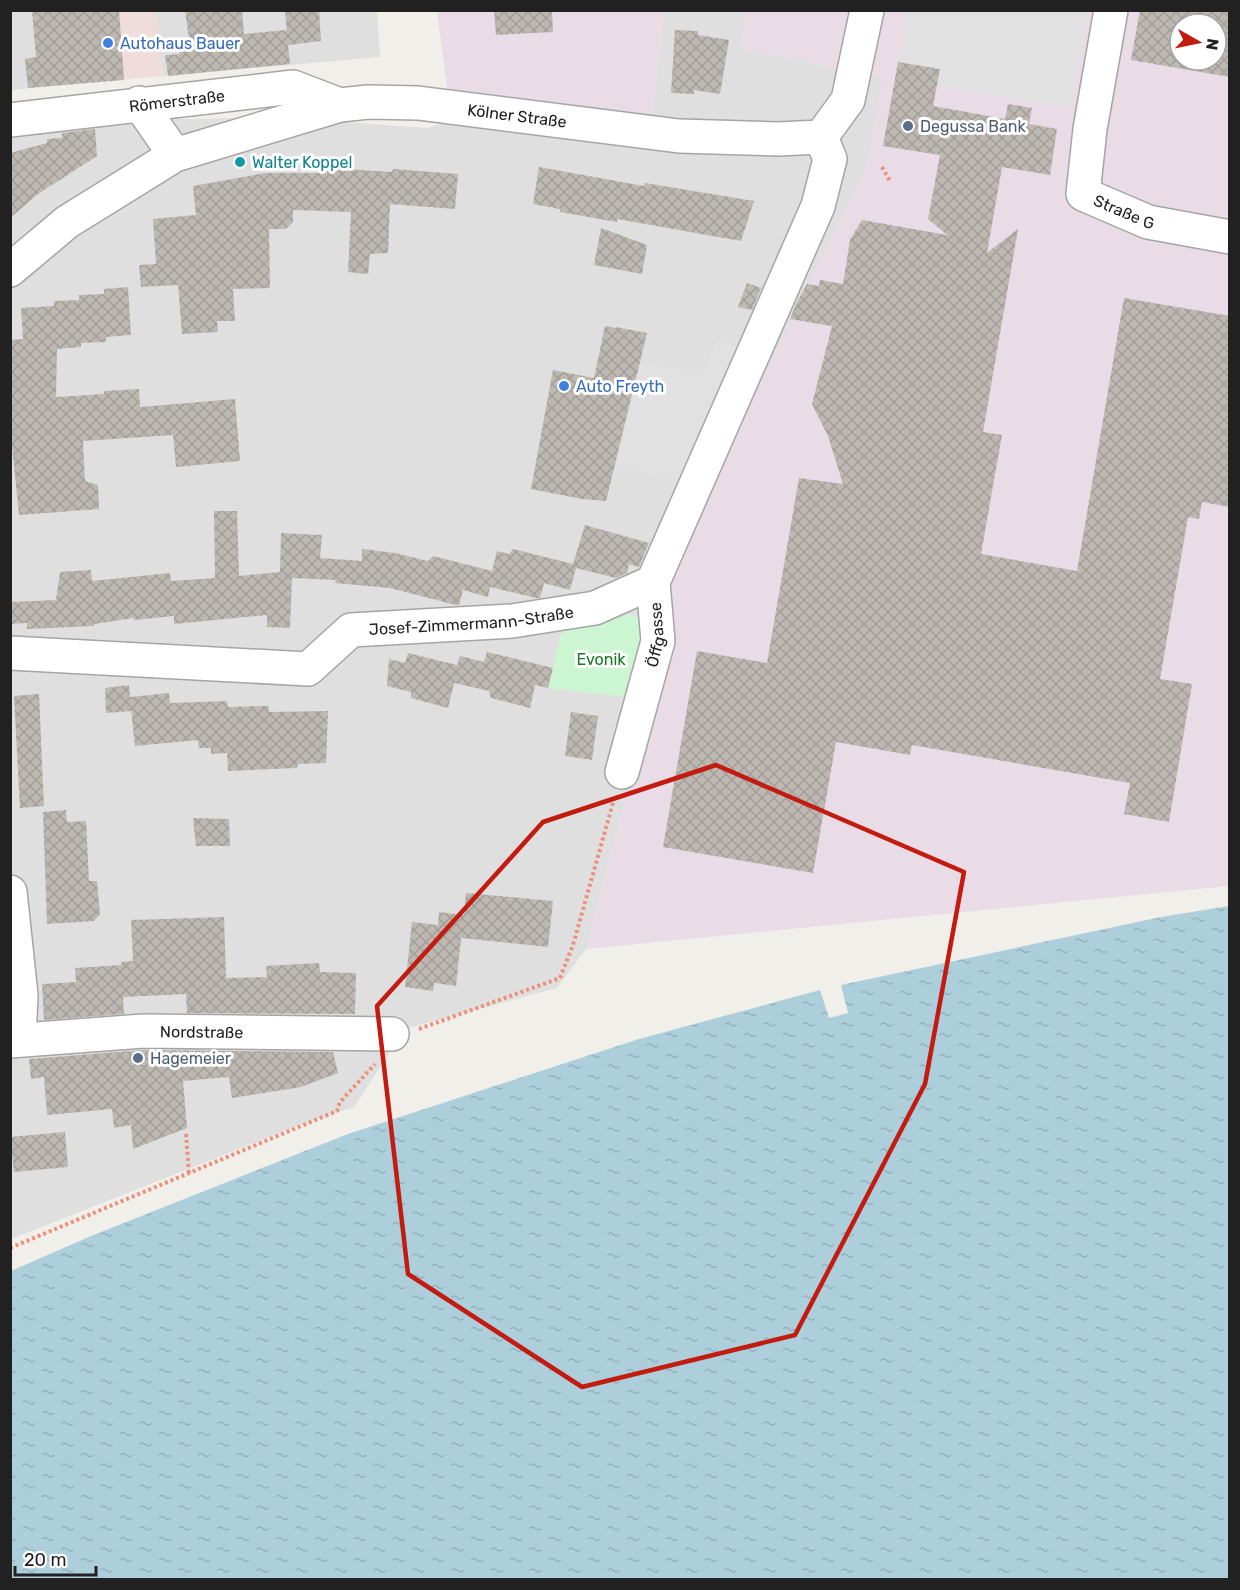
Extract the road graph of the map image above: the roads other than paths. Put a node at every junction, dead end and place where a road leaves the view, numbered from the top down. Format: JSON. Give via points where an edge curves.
{"nodes":[{"id":1,"x":867,"y":10,"type":"edge"},
{"id":2,"x":1111,"y":10,"type":"edge"},
{"id":3,"x":140,"y":104,"type":"junction"},
{"id":4,"x":340,"y":105,"type":"junction"},
{"id":5,"x":10,"y":120,"type":"edge"},
{"id":6,"x":821,"y":137,"type":"junction"},
{"id":7,"x":175,"y":155,"type":"junction"},
{"id":8,"x":1230,"y":237,"type":"edge"},
{"id":9,"x":10,"y":270,"type":"edge"},
{"id":10,"x":653,"y":582,"type":"junction"},
{"id":11,"x":10,"y":653,"type":"edge"},
{"id":12,"x":622,"y":772,"type":"road end"},
{"id":13,"x":10,"y":892,"type":"edge"},
{"id":14,"x":392,"y":1034,"type":"road end"},
{"id":15,"x":15,"y":1040,"type":"edge"}],
"edges":[{"from":1,"to":6,"type":"street","via":[[848,100]]},
{"from":2,"to":8,"type":"street","name":"Straße G","via":[[1083,194],[1148,222]]},
{"from":3,"to":4,"type":"street","name":"Römerstraße","via":[[293,87]]},
{"from":3,"to":5,"type":"street","name":"Römerstraße"},
{"from":3,"to":7,"type":"street"},
{"from":4,"to":6,"type":"street","name":"Kölner Straße","via":[[418,103],[679,136]]},
{"from":4,"to":7,"type":"street","name":"Kölner Straße"},
{"from":6,"to":10,"type":"street","name":"Öffgasse","via":[[830,159],[818,206]]},
{"from":7,"to":9,"type":"street","name":"Kölner Straße","via":[[68,222]]},
{"from":10,"to":11,"type":"street","name":"Josef-Zimmermann-Straße","via":[[595,608],[512,621],[351,630],[308,669]]},
{"from":10,"to":12,"type":"street","name":"Öffgasse","via":[[657,641]]},
{"from":13,"to":15,"type":"street","via":[[21,995]]},
{"from":14,"to":15,"type":"street","name":"Nordstraße","via":[[143,1031]]}]}
